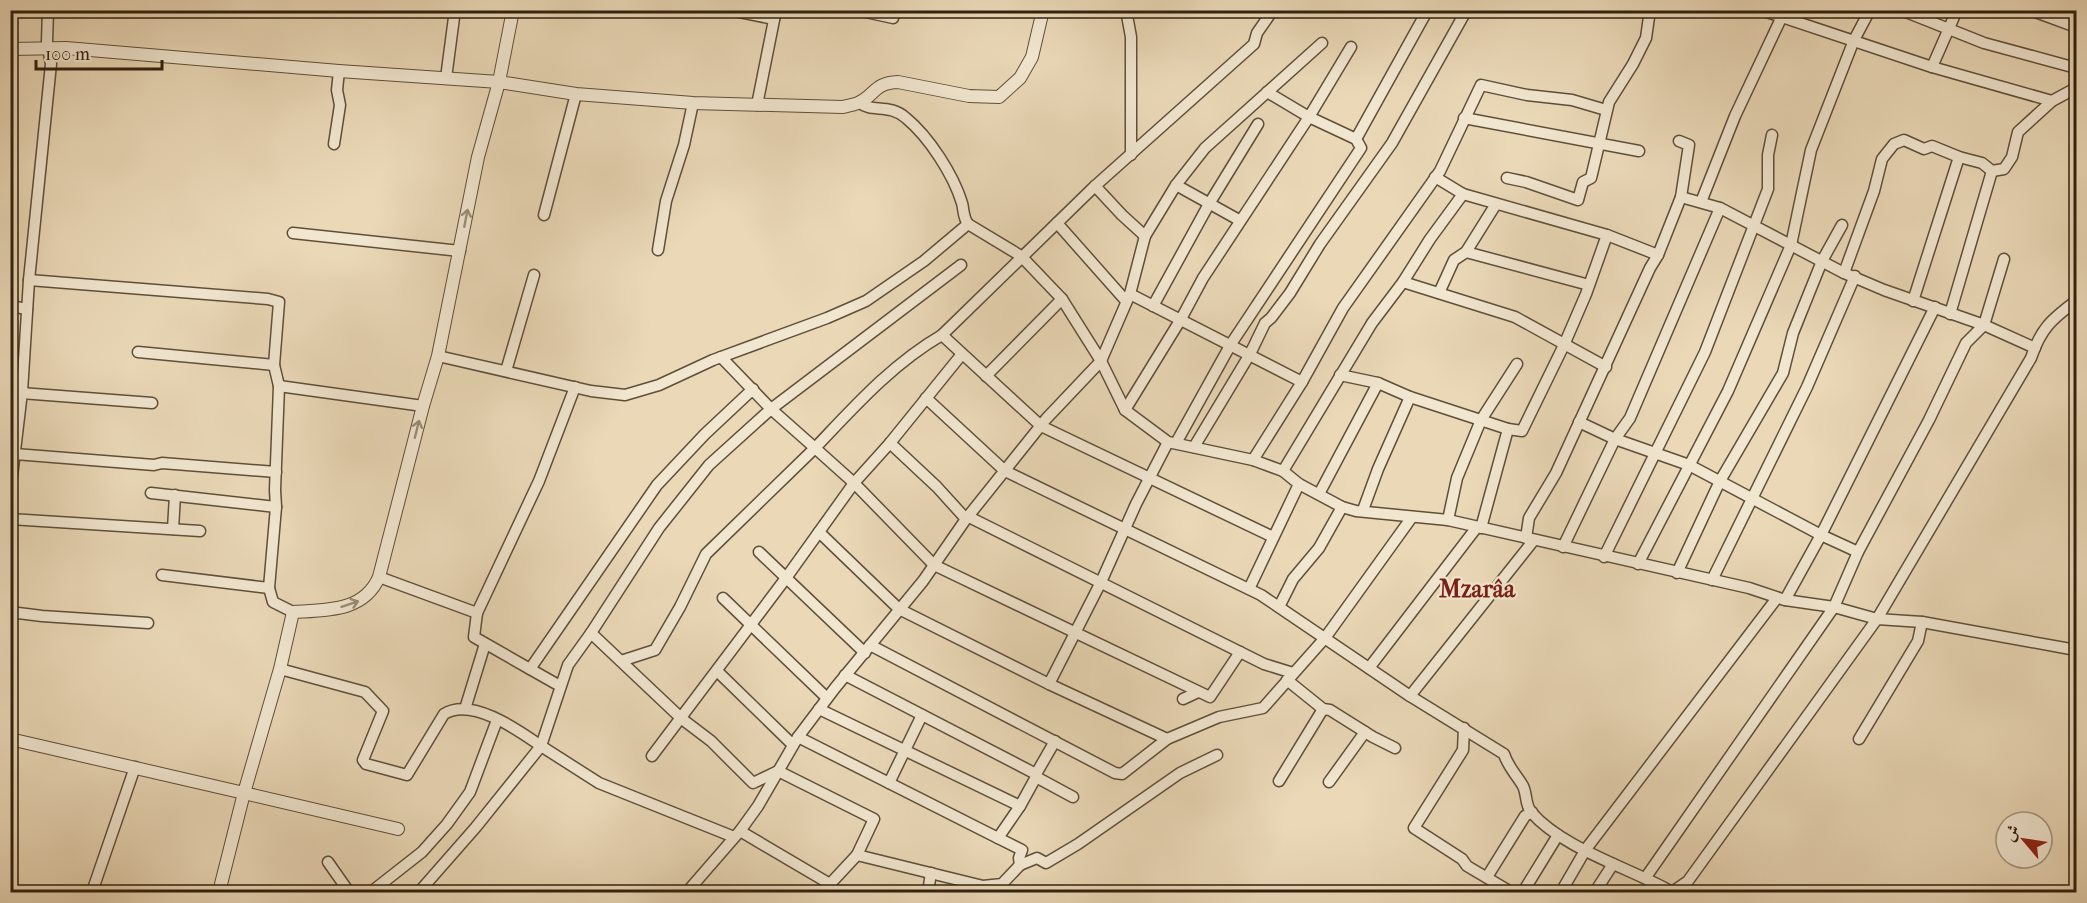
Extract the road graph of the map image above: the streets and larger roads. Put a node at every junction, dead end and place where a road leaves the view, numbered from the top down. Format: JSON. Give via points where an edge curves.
{"nodes":[{"id":1,"x":48,"y":10,"type":"edge"},
{"id":2,"x":455,"y":10,"type":"edge"},
{"id":3,"x":513,"y":10,"type":"edge"},
{"id":4,"x":729,"y":10,"type":"edge"},
{"id":5,"x":857,"y":10,"type":"edge"},
{"id":6,"x":1043,"y":10,"type":"edge"},
{"id":7,"x":1126,"y":10,"type":"edge"},
{"id":8,"x":1273,"y":10,"type":"edge"},
{"id":9,"x":1650,"y":10,"type":"edge"},
{"id":10,"x":1761,"y":10,"type":"edge"},
{"id":11,"x":1870,"y":10,"type":"edge"},
{"id":12,"x":1901,"y":10,"type":"edge"},
{"id":13,"x":1957,"y":10,"type":"edge"},
{"id":14,"x":2030,"y":10,"type":"edge"},
{"id":15,"x":1427,"y":11,"type":"edge"},
{"id":16,"x":1466,"y":11,"type":"edge"},
{"id":17,"x":1784,"y":14,"type":"edge"},
{"id":18,"x":775,"y":15,"type":"edge"},
{"id":19,"x":893,"y":18,"type":"dead end"},
{"id":20,"x":2076,"y":27,"type":"edge"},
{"id":21,"x":1950,"y":29,"type":"junction"},
{"id":22,"x":1854,"y":40,"type":"junction"},
{"id":23,"x":1322,"y":43,"type":"dead end"},
{"id":24,"x":1351,"y":47,"type":"dead end"},
{"id":25,"x":10,"y":49,"type":"edge"},
{"id":26,"x":48,"y":49,"type":"junction"},
{"id":27,"x":1932,"y":67,"type":"junction"},
{"id":28,"x":2076,"y":68,"type":"edge"},
{"id":29,"x":339,"y":71,"type":"junction"},
{"id":30,"x":446,"y":78,"type":"junction"},
{"id":31,"x":499,"y":82,"type":"junction"},
{"id":32,"x":2076,"y":88,"type":"edge"},
{"id":33,"x":1267,"y":92,"type":"junction"},
{"id":34,"x":576,"y":94,"type":"junction"},
{"id":35,"x":2052,"y":101,"type":"junction"},
{"id":36,"x":693,"y":103,"type":"junction"},
{"id":37,"x":860,"y":103,"type":"junction"},
{"id":38,"x":757,"y":105,"type":"junction"},
{"id":39,"x":1606,"y":110,"type":"junction"},
{"id":40,"x":1309,"y":117,"type":"junction"},
{"id":41,"x":1464,"y":118,"type":"junction"},
{"id":42,"x":1258,"y":124,"type":"dead end"},
{"id":43,"x":1772,"y":135,"type":"dead end"},
{"id":44,"x":1356,"y":138,"type":"junction"},
{"id":45,"x":1679,"y":141,"type":"dead end"},
{"id":46,"x":1598,"y":143,"type":"junction"},
{"id":47,"x":334,"y":144,"type":"dead end"},
{"id":48,"x":1639,"y":152,"type":"dead end"},
{"id":49,"x":1131,"y":154,"type":"junction"},
{"id":50,"x":1959,"y":157,"type":"junction"},
{"id":51,"x":1992,"y":171,"type":"junction"},
{"id":52,"x":1435,"y":177,"type":"junction"},
{"id":53,"x":1507,"y":178,"type":"dead end"},
{"id":54,"x":1176,"y":185,"type":"junction"},
{"id":55,"x":1095,"y":186,"type":"junction"},
{"id":56,"x":1463,"y":194,"type":"junction"},
{"id":57,"x":1681,"y":197,"type":"junction"},
{"id":58,"x":1701,"y":202,"type":"junction"},
{"id":59,"x":1209,"y":204,"type":"junction"},
{"id":60,"x":1496,"y":204,"type":"junction"},
{"id":61,"x":1720,"y":208,"type":"junction"},
{"id":62,"x":543,"y":215,"type":"dead end"},
{"id":63,"x":1239,"y":220,"type":"junction"},
{"id":64,"x":1057,"y":223,"type":"junction"},
{"id":65,"x":968,"y":224,"type":"junction"},
{"id":66,"x":1842,"y":225,"type":"dead end"},
{"id":67,"x":1755,"y":227,"type":"junction"},
{"id":68,"x":293,"y":233,"type":"dead end"},
{"id":69,"x":1607,"y":235,"type":"junction"},
{"id":70,"x":1145,"y":236,"type":"junction"},
{"id":71,"x":1791,"y":245,"type":"junction"},
{"id":72,"x":658,"y":250,"type":"dead end"},
{"id":73,"x":460,"y":251,"type":"junction"},
{"id":74,"x":1466,"y":252,"type":"junction"},
{"id":75,"x":1658,"y":255,"type":"junction"},
{"id":76,"x":1021,"y":256,"type":"junction"},
{"id":77,"x":2004,"y":259,"type":"dead end"},
{"id":78,"x":1822,"y":261,"type":"junction"},
{"id":79,"x":961,"y":265,"type":"dead end"},
{"id":80,"x":1850,"y":274,"type":"junction"},
{"id":81,"x":534,"y":275,"type":"dead end"},
{"id":82,"x":28,"y":280,"type":"junction"},
{"id":83,"x":1403,"y":282,"type":"junction"},
{"id":84,"x":1589,"y":285,"type":"junction"},
{"id":85,"x":1439,"y":293,"type":"junction"},
{"id":86,"x":1062,"y":298,"type":"junction"},
{"id":87,"x":1128,"y":298,"type":"junction"},
{"id":88,"x":1913,"y":300,"type":"junction"},
{"id":89,"x":2076,"y":301,"type":"edge"},
{"id":90,"x":10,"y":306,"type":"edge"},
{"id":91,"x":1153,"y":306,"type":"junction"},
{"id":92,"x":1935,"y":307,"type":"junction"},
{"id":93,"x":27,"y":309,"type":"junction"},
{"id":94,"x":1950,"y":314,"type":"junction"},
{"id":95,"x":1181,"y":319,"type":"junction"},
{"id":96,"x":1984,"y":325,"type":"junction"},
{"id":97,"x":942,"y":335,"type":"junction"},
{"id":98,"x":1231,"y":344,"type":"junction"},
{"id":99,"x":1564,"y":345,"type":"junction"},
{"id":100,"x":2035,"y":348,"type":"junction"},
{"id":101,"x":138,"y":352,"type":"dead end"},
{"id":102,"x":962,"y":354,"type":"junction"},
{"id":103,"x":1250,"y":354,"type":"junction"},
{"id":104,"x":438,"y":356,"type":"junction"},
{"id":105,"x":721,"y":357,"type":"junction"},
{"id":106,"x":1101,"y":361,"type":"junction"},
{"id":107,"x":1517,"y":364,"type":"dead end"},
{"id":108,"x":274,"y":365,"type":"junction"},
{"id":109,"x":1606,"y":367,"type":"junction"},
{"id":110,"x":506,"y":371,"type":"junction"},
{"id":111,"x":1340,"y":375,"type":"junction"},
{"id":112,"x":986,"y":376,"type":"junction"},
{"id":113,"x":1302,"y":382,"type":"junction"},
{"id":114,"x":1378,"y":383,"type":"junction"},
{"id":115,"x":279,"y":386,"type":"junction"},
{"id":116,"x":575,"y":387,"type":"junction"},
{"id":117,"x":753,"y":389,"type":"junction"},
{"id":118,"x":18,"y":391,"type":"edge"},
{"id":119,"x":1410,"y":397,"type":"junction"},
{"id":120,"x":926,"y":398,"type":"junction"},
{"id":121,"x":152,"y":403,"type":"dead end"},
{"id":122,"x":423,"y":406,"type":"junction"},
{"id":123,"x":771,"y":409,"type":"junction"},
{"id":124,"x":1125,"y":410,"type":"junction"},
{"id":125,"x":1481,"y":420,"type":"junction"},
{"id":126,"x":1579,"y":422,"type":"junction"},
{"id":127,"x":1041,"y":426,"type":"junction"},
{"id":128,"x":1507,"y":433,"type":"junction"},
{"id":129,"x":1615,"y":439,"type":"junction"},
{"id":130,"x":1172,"y":442,"type":"junction"},
{"id":131,"x":890,"y":443,"type":"junction"},
{"id":132,"x":14,"y":447,"type":"edge"},
{"id":133,"x":1194,"y":447,"type":"junction"},
{"id":134,"x":815,"y":448,"type":"junction"},
{"id":135,"x":1655,"y":452,"type":"junction"},
{"id":136,"x":1253,"y":460,"type":"junction"},
{"id":137,"x":1689,"y":465,"type":"junction"},
{"id":138,"x":1005,"y":471,"type":"junction"},
{"id":139,"x":1283,"y":471,"type":"junction"},
{"id":140,"x":276,"y":472,"type":"junction"},
{"id":141,"x":1149,"y":477,"type":"junction"},
{"id":142,"x":1720,"y":481,"type":"junction"},
{"id":143,"x":854,"y":483,"type":"junction"},
{"id":144,"x":1299,"y":484,"type":"junction"},
{"id":145,"x":10,"y":493,"type":"edge"},
{"id":146,"x":151,"y":493,"type":"dead end"},
{"id":147,"x":1319,"y":494,"type":"junction"},
{"id":148,"x":175,"y":495,"type":"junction"},
{"id":149,"x":1752,"y":498,"type":"junction"},
{"id":150,"x":276,"y":507,"type":"junction"},
{"id":151,"x":1342,"y":507,"type":"junction"},
{"id":152,"x":1363,"y":510,"type":"junction"},
{"id":153,"x":1412,"y":517,"type":"junction"},
{"id":154,"x":968,"y":518,"type":"junction"},
{"id":155,"x":10,"y":519,"type":"edge"},
{"id":156,"x":1448,"y":520,"type":"junction"},
{"id":157,"x":1479,"y":527,"type":"junction"},
{"id":158,"x":173,"y":529,"type":"junction"},
{"id":159,"x":1126,"y":530,"type":"junction"},
{"id":160,"x":200,"y":531,"type":"dead end"},
{"id":161,"x":819,"y":532,"type":"junction"},
{"id":162,"x":1821,"y":535,"type":"junction"},
{"id":163,"x":1273,"y":537,"type":"junction"},
{"id":164,"x":1530,"y":539,"type":"junction"},
{"id":165,"x":1563,"y":547,"type":"junction"},
{"id":166,"x":759,"y":552,"type":"dead end"},
{"id":167,"x":1858,"y":552,"type":"junction"},
{"id":168,"x":1604,"y":557,"type":"junction"},
{"id":169,"x":1638,"y":564,"type":"junction"},
{"id":170,"x":934,"y":565,"type":"junction"},
{"id":171,"x":1677,"y":573,"type":"junction"},
{"id":172,"x":162,"y":575,"type":"dead end"},
{"id":173,"x":379,"y":577,"type":"junction"},
{"id":174,"x":786,"y":579,"type":"junction"},
{"id":175,"x":1712,"y":580,"type":"junction"},
{"id":176,"x":1101,"y":582,"type":"junction"},
{"id":177,"x":269,"y":588,"type":"junction"},
{"id":178,"x":1249,"y":589,"type":"junction"},
{"id":179,"x":723,"y":598,"type":"dead end"},
{"id":180,"x":1781,"y":599,"type":"junction"},
{"id":181,"x":1279,"y":607,"type":"junction"},
{"id":182,"x":1834,"y":608,"type":"junction"},
{"id":183,"x":899,"y":609,"type":"junction"},
{"id":184,"x":10,"y":612,"type":"edge"},
{"id":185,"x":292,"y":612,"type":"junction"},
{"id":186,"x":477,"y":613,"type":"junction"},
{"id":187,"x":1877,"y":619,"type":"junction"},
{"id":188,"x":1922,"y":622,"type":"junction"},
{"id":189,"x":148,"y":623,"type":"dead end"},
{"id":190,"x":751,"y":625,"type":"junction"},
{"id":191,"x":591,"y":633,"type":"junction"},
{"id":192,"x":1074,"y":633,"type":"junction"},
{"id":193,"x":1325,"y":638,"type":"junction"},
{"id":194,"x":485,"y":644,"type":"junction"},
{"id":195,"x":867,"y":649,"type":"junction"},
{"id":196,"x":2076,"y":650,"type":"edge"},
{"id":197,"x":1240,"y":652,"type":"junction"},
{"id":198,"x":621,"y":662,"type":"junction"},
{"id":199,"x":1369,"y":668,"type":"junction"},
{"id":200,"x":280,"y":669,"type":"junction"},
{"id":201,"x":530,"y":669,"type":"junction"},
{"id":202,"x":717,"y":671,"type":"junction"},
{"id":203,"x":845,"y":675,"type":"junction"},
{"id":204,"x":1290,"y":676,"type":"junction"},
{"id":205,"x":1049,"y":684,"type":"junction"},
{"id":206,"x":560,"y":686,"type":"junction"},
{"id":207,"x":1198,"y":692,"type":"junction"},
{"id":208,"x":1410,"y":696,"type":"junction"},
{"id":209,"x":827,"y":698,"type":"junction"},
{"id":210,"x":1183,"y":699,"type":"dead end"},
{"id":211,"x":465,"y":709,"type":"junction"},
{"id":212,"x":819,"y":709,"type":"junction"},
{"id":213,"x":1323,"y":709,"type":"junction"},
{"id":214,"x":922,"y":715,"type":"junction"},
{"id":215,"x":682,"y":719,"type":"junction"},
{"id":216,"x":497,"y":720,"type":"junction"},
{"id":217,"x":1464,"y":728,"type":"junction"},
{"id":218,"x":1365,"y":732,"type":"junction"},
{"id":219,"x":10,"y":739,"type":"edge"},
{"id":220,"x":1167,"y":739,"type":"junction"},
{"id":221,"x":1859,"y":740,"type":"dead end"},
{"id":222,"x":795,"y":741,"type":"junction"},
{"id":223,"x":1055,"y":741,"type":"junction"},
{"id":224,"x":541,"y":746,"type":"junction"},
{"id":225,"x":1395,"y":748,"type":"dead end"},
{"id":226,"x":905,"y":751,"type":"junction"},
{"id":227,"x":1217,"y":755,"type":"dead end"},
{"id":228,"x":652,"y":756,"type":"dead end"},
{"id":229,"x":135,"y":767,"type":"junction"},
{"id":230,"x":778,"y":771,"type":"junction"},
{"id":231,"x":1036,"y":775,"type":"junction"},
{"id":232,"x":1280,"y":781,"type":"dead end"},
{"id":233,"x":1329,"y":782,"type":"dead end"},
{"id":234,"x":889,"y":783,"type":"junction"},
{"id":235,"x":244,"y":793,"type":"junction"},
{"id":236,"x":1073,"y":796,"type":"dead end"},
{"id":237,"x":1020,"y":806,"type":"junction"},
{"id":238,"x":1532,"y":812,"type":"junction"},
{"id":239,"x":398,"y":829,"type":"dead end"},
{"id":240,"x":737,"y":834,"type":"junction"},
{"id":241,"x":1558,"y":835,"type":"junction"},
{"id":242,"x":998,"y":837,"type":"junction"},
{"id":243,"x":1586,"y":849,"type":"junction"},
{"id":244,"x":857,"y":855,"type":"junction"},
{"id":245,"x":328,"y":861,"type":"dead end"},
{"id":246,"x":1613,"y":864,"type":"junction"},
{"id":247,"x":1020,"y":865,"type":"junction"},
{"id":248,"x":930,"y":873,"type":"junction"},
{"id":249,"x":1646,"y":877,"type":"junction"},
{"id":250,"x":1487,"y":878,"type":"junction"},
{"id":251,"x":92,"y":892,"type":"edge"},
{"id":252,"x":219,"y":892,"type":"edge"},
{"id":253,"x":349,"y":892,"type":"edge"},
{"id":254,"x":371,"y":892,"type":"edge"},
{"id":255,"x":419,"y":892,"type":"edge"},
{"id":256,"x":687,"y":892,"type":"edge"},
{"id":257,"x":928,"y":892,"type":"edge"},
{"id":258,"x":1511,"y":892,"type":"edge"},
{"id":259,"x":1523,"y":892,"type":"edge"},
{"id":260,"x":1561,"y":892,"type":"edge"},
{"id":261,"x":1595,"y":892,"type":"edge"},
{"id":262,"x":1672,"y":892,"type":"edge"}],
"edges":[{"from":1,"to":26,"type":"street"},
{"from":2,"to":30,"type":"street"},
{"from":3,"to":31,"type":"street"},
{"from":4,"to":18,"type":"street"},
{"from":5,"to":19,"type":"street"},
{"from":6,"to":37,"type":"street","via":[[1029,63],[1020,78],[999,97],[886,82]]},
{"from":7,"to":49,"type":"street","via":[[1131,37]]},
{"from":8,"to":49,"type":"street","via":[[1254,44]]},
{"from":9,"to":39,"type":"street","via":[[1646,38]]},
{"from":10,"to":17,"type":"street"},
{"from":11,"to":22,"type":"street"},
{"from":12,"to":21,"type":"street"},
{"from":13,"to":21,"type":"street"},
{"from":14,"to":20,"type":"street"},
{"from":15,"to":44,"type":"street"},
{"from":16,"to":103,"type":"street","via":[[1392,143],[1290,293],[1265,323]]},
{"from":17,"to":22,"type":"street"},
{"from":17,"to":58,"type":"street","via":[[1735,116]]},
{"from":18,"to":38,"type":"street"},
{"from":21,"to":27,"type":"street"},
{"from":21,"to":28,"type":"street","via":[[1984,43]]},
{"from":22,"to":27,"type":"street"},
{"from":22,"to":71,"type":"street","via":[[1811,150]]},
{"from":23,"to":33,"type":"street"},
{"from":24,"to":40,"type":"street"},
{"from":25,"to":26,"type":"street"},
{"from":26,"to":29,"type":"street"},
{"from":26,"to":82,"type":"street","via":[[51,64]]},
{"from":27,"to":35,"type":"street"},
{"from":29,"to":30,"type":"street"},
{"from":29,"to":47,"type":"street","via":[[340,105]]},
{"from":30,"to":31,"type":"street"},
{"from":31,"to":34,"type":"street"},
{"from":73,"to":31,"type":"street","one_way":true,"via":[[478,157]]},
{"from":32,"to":35,"type":"street"},
{"from":33,"to":40,"type":"street"},
{"from":33,"to":54,"type":"street","via":[[1205,148]]},
{"from":34,"to":36,"type":"street"},
{"from":34,"to":62,"type":"street"},
{"from":35,"to":51,"type":"street","via":[[2018,132],[2013,157],[2004,169]]},
{"from":36,"to":38,"type":"street"},
{"from":36,"to":72,"type":"street","via":[[666,201]]},
{"from":37,"to":38,"type":"street","via":[[843,107]]},
{"from":37,"to":65,"type":"street","via":[[865,107],[894,109],[926,139],[949,172]]},
{"from":39,"to":41,"type":"street","via":[[1572,100],[1481,85]]},
{"from":39,"to":46,"type":"street"},
{"from":40,"to":44,"type":"street"},
{"from":40,"to":63,"type":"street"},
{"from":41,"to":46,"type":"street"},
{"from":41,"to":52,"type":"street"},
{"from":42,"to":59,"type":"street"},
{"from":43,"to":67,"type":"street","via":[[1768,189]]},
{"from":44,"to":98,"type":"street","via":[[1361,148],[1358,154]]},
{"from":45,"to":57,"type":"street","via":[[1689,144]]},
{"from":46,"to":48,"type":"street"},
{"from":46,"to":53,"type":"street","via":[[1591,178],[1583,182],[1578,200]]},
{"from":49,"to":55,"type":"street"},
{"from":50,"to":51,"type":"street","via":[[1982,162]]},
{"from":50,"to":80,"type":"street","via":[[1904,140],[1894,144],[1882,159]]},
{"from":50,"to":88,"type":"street"},
{"from":51,"to":94,"type":"street"},
{"from":52,"to":56,"type":"street"},
{"from":52,"to":113,"type":"street","via":[[1343,308]]},
{"from":54,"to":59,"type":"street"},
{"from":54,"to":70,"type":"street"},
{"from":55,"to":64,"type":"street"},
{"from":55,"to":70,"type":"street"},
{"from":56,"to":60,"type":"street"},
{"from":56,"to":83,"type":"street"},
{"from":57,"to":58,"type":"street"},
{"from":57,"to":75,"type":"street"},
{"from":58,"to":61,"type":"street"},
{"from":59,"to":63,"type":"street"},
{"from":59,"to":91,"type":"street"},
{"from":60,"to":69,"type":"street"},
{"from":60,"to":74,"type":"street"},
{"from":61,"to":67,"type":"street"},
{"from":61,"to":129,"type":"street","via":[[1630,417]]},
{"from":63,"to":95,"type":"street"},
{"from":64,"to":76,"type":"street"},
{"from":64,"to":87,"type":"street"},
{"from":65,"to":76,"type":"street"},
{"from":65,"to":105,"type":"street","via":[[924,261],[866,301]]},
{"from":66,"to":78,"type":"street"},
{"from":67,"to":71,"type":"street"},
{"from":67,"to":135,"type":"street","via":[[1705,352]]},
{"from":68,"to":73,"type":"street"},
{"from":69,"to":75,"type":"street"},
{"from":69,"to":84,"type":"street"},
{"from":70,"to":87,"type":"street"},
{"from":71,"to":78,"type":"street"},
{"from":71,"to":137,"type":"street","via":[[1728,391]]},
{"from":73,"to":104,"type":"street"},
{"from":74,"to":84,"type":"street"},
{"from":74,"to":85,"type":"street","via":[[1454,260]]},
{"from":75,"to":109,"type":"street"},
{"from":76,"to":86,"type":"street"},
{"from":76,"to":97,"type":"street"},
{"from":77,"to":96,"type":"street"},
{"from":78,"to":80,"type":"street"},
{"from":78,"to":142,"type":"street","via":[[1793,333],[1783,373]]},
{"from":79,"to":123,"type":"street"},
{"from":80,"to":88,"type":"street"},
{"from":80,"to":149,"type":"street","via":[[1807,387]]},
{"from":81,"to":110,"type":"street"},
{"from":82,"to":93,"type":"street"},
{"from":82,"to":108,"type":"street","via":[[279,302]]},
{"from":83,"to":85,"type":"street"},
{"from":83,"to":111,"type":"street"},
{"from":84,"to":99,"type":"street"},
{"from":85,"to":99,"type":"street","via":[[1515,317]]},
{"from":86,"to":106,"type":"street"},
{"from":86,"to":112,"type":"street"},
{"from":87,"to":91,"type":"street"},
{"from":87,"to":106,"type":"street"},
{"from":88,"to":92,"type":"street"},
{"from":89,"to":100,"type":"street","via":[[2050,320]]},
{"from":90,"to":93,"type":"street"},
{"from":91,"to":95,"type":"street"},
{"from":92,"to":94,"type":"street"},
{"from":92,"to":162,"type":"street"},
{"from":93,"to":118,"type":"street"},
{"from":94,"to":96,"type":"street"},
{"from":95,"to":98,"type":"street"},
{"from":95,"to":124,"type":"street"},
{"from":96,"to":100,"type":"street"},
{"from":96,"to":167,"type":"street","via":[[1966,343]]},
{"from":97,"to":102,"type":"street"},
{"from":97,"to":134,"type":"street","via":[[876,385]]},
{"from":98,"to":103,"type":"street"},
{"from":98,"to":130,"type":"street"},
{"from":99,"to":109,"type":"street"},
{"from":99,"to":128,"type":"street","via":[[1522,431]]},
{"from":100,"to":187,"type":"street"},
{"from":101,"to":108,"type":"street"},
{"from":102,"to":112,"type":"street"},
{"from":102,"to":120,"type":"street"},
{"from":103,"to":113,"type":"street"},
{"from":103,"to":133,"type":"street"},
{"from":104,"to":110,"type":"street"},
{"from":104,"to":122,"type":"street"},
{"from":105,"to":116,"type":"street","via":[[659,385],[625,395]]},
{"from":105,"to":117,"type":"street"},
{"from":106,"to":124,"type":"street"},
{"from":106,"to":127,"type":"street"},
{"from":107,"to":125,"type":"street"},
{"from":108,"to":115,"type":"street"},
{"from":109,"to":126,"type":"street"},
{"from":110,"to":116,"type":"street"},
{"from":111,"to":114,"type":"street"},
{"from":111,"to":139,"type":"street"},
{"from":112,"to":127,"type":"street"},
{"from":113,"to":136,"type":"street"},
{"from":114,"to":119,"type":"street"},
{"from":114,"to":147,"type":"street"},
{"from":115,"to":122,"type":"street"},
{"from":115,"to":140,"type":"street"},
{"from":116,"to":186,"type":"street","via":[[539,481]]},
{"from":117,"to":123,"type":"street"},
{"from":117,"to":201,"type":"street","via":[[657,485]]},
{"from":118,"to":121,"type":"street"},
{"from":118,"to":132,"type":"street"},
{"from":119,"to":125,"type":"street"},
{"from":119,"to":152,"type":"street"},
{"from":120,"to":131,"type":"street"},
{"from":120,"to":138,"type":"street"},
{"from":173,"to":122,"type":"street","one_way":true},
{"from":123,"to":134,"type":"street"},
{"from":123,"to":191,"type":"street","via":[[708,465],[659,528]]},
{"from":124,"to":130,"type":"street"},
{"from":125,"to":128,"type":"street"},
{"from":125,"to":156,"type":"street","via":[[1456,478]]},
{"from":126,"to":129,"type":"street"},
{"from":126,"to":164,"type":"street","via":[[1556,473],[1529,518]]},
{"from":127,"to":138,"type":"street"},
{"from":127,"to":141,"type":"street"},
{"from":128,"to":157,"type":"street"},
{"from":129,"to":135,"type":"street"},
{"from":129,"to":165,"type":"street"},
{"from":130,"to":133,"type":"street"},
{"from":130,"to":141,"type":"street"},
{"from":131,"to":143,"type":"street"},
{"from":131,"to":154,"type":"street"},
{"from":132,"to":140,"type":"street","via":[[154,465]]},
{"from":132,"to":145,"type":"street"},
{"from":133,"to":136,"type":"street"},
{"from":134,"to":143,"type":"street"},
{"from":134,"to":198,"type":"street","via":[[706,554],[655,650]]},
{"from":135,"to":137,"type":"street"},
{"from":135,"to":168,"type":"street"},
{"from":136,"to":139,"type":"street"},
{"from":137,"to":142,"type":"street"},
{"from":137,"to":169,"type":"street"},
{"from":138,"to":154,"type":"street"},
{"from":138,"to":159,"type":"street"},
{"from":139,"to":144,"type":"street"},
{"from":140,"to":150,"type":"street"},
{"from":141,"to":159,"type":"street"},
{"from":141,"to":163,"type":"street"},
{"from":142,"to":149,"type":"street"},
{"from":142,"to":171,"type":"street"},
{"from":143,"to":161,"type":"street"},
{"from":143,"to":170,"type":"street"},
{"from":144,"to":147,"type":"street"},
{"from":144,"to":163,"type":"street"},
{"from":146,"to":148,"type":"street"},
{"from":147,"to":151,"type":"street"},
{"from":148,"to":150,"type":"street"},
{"from":148,"to":158,"type":"street"},
{"from":149,"to":162,"type":"street"},
{"from":149,"to":175,"type":"street"},
{"from":150,"to":177,"type":"street"},
{"from":151,"to":152,"type":"street"},
{"from":151,"to":181,"type":"street","via":[[1320,548],[1293,579]]},
{"from":152,"to":153,"type":"street"},
{"from":153,"to":156,"type":"street"},
{"from":153,"to":193,"type":"street"},
{"from":154,"to":170,"type":"street"},
{"from":154,"to":176,"type":"street"},
{"from":155,"to":158,"type":"street"},
{"from":156,"to":157,"type":"street"},
{"from":157,"to":164,"type":"street"},
{"from":157,"to":199,"type":"street"},
{"from":158,"to":160,"type":"street"},
{"from":159,"to":176,"type":"street"},
{"from":159,"to":178,"type":"street"},
{"from":161,"to":174,"type":"street"},
{"from":161,"to":183,"type":"street"},
{"from":162,"to":167,"type":"street"},
{"from":162,"to":180,"type":"street"},
{"from":163,"to":178,"type":"street"},
{"from":164,"to":165,"type":"street"},
{"from":164,"to":208,"type":"street"},
{"from":165,"to":168,"type":"street"},
{"from":166,"to":174,"type":"street"},
{"from":167,"to":182,"type":"street"},
{"from":168,"to":169,"type":"street"},
{"from":169,"to":171,"type":"street"},
{"from":170,"to":183,"type":"street"},
{"from":170,"to":192,"type":"street"},
{"from":171,"to":175,"type":"street"},
{"from":172,"to":177,"type":"street"},
{"from":185,"to":173,"type":"street","one_way":true,"via":[[329,610],[359,602],[374,589]]},
{"from":173,"to":186,"type":"street"},
{"from":174,"to":190,"type":"street"},
{"from":174,"to":195,"type":"street"},
{"from":175,"to":180,"type":"street"},
{"from":176,"to":192,"type":"street"},
{"from":176,"to":197,"type":"street"},
{"from":177,"to":185,"type":"street","via":[[273,602]]},
{"from":178,"to":181,"type":"street"},
{"from":179,"to":190,"type":"street"},
{"from":180,"to":182,"type":"street"},
{"from":180,"to":243,"type":"street"},
{"from":181,"to":193,"type":"street"},
{"from":182,"to":187,"type":"street"},
{"from":182,"to":249,"type":"street"},
{"from":183,"to":195,"type":"street"},
{"from":183,"to":205,"type":"street"},
{"from":184,"to":189,"type":"street"},
{"from":185,"to":200,"type":"street"},
{"from":186,"to":194,"type":"street","via":[[474,637]]},
{"from":187,"to":188,"type":"street"},
{"from":187,"to":262,"type":"street","via":[[1688,881]]},
{"from":188,"to":196,"type":"street"},
{"from":188,"to":221,"type":"street","via":[[1918,641]]},
{"from":190,"to":202,"type":"street"},
{"from":190,"to":209,"type":"street"},
{"from":191,"to":198,"type":"street"},
{"from":191,"to":206,"type":"street","via":[[568,664]]},
{"from":192,"to":205,"type":"street"},
{"from":192,"to":207,"type":"street"},
{"from":193,"to":199,"type":"street"},
{"from":193,"to":204,"type":"street"},
{"from":194,"to":201,"type":"street"},
{"from":194,"to":211,"type":"street"},
{"from":195,"to":203,"type":"street"},
{"from":195,"to":223,"type":"street"},
{"from":197,"to":204,"type":"street"},
{"from":197,"to":207,"type":"street","via":[[1210,697]]},
{"from":198,"to":215,"type":"street"},
{"from":199,"to":208,"type":"street"},
{"from":200,"to":211,"type":"street","via":[[369,695],[383,711],[364,763],[407,775],[444,714]]},
{"from":200,"to":235,"type":"street"},
{"from":201,"to":206,"type":"street"},
{"from":202,"to":215,"type":"street"},
{"from":202,"to":222,"type":"street"},
{"from":203,"to":209,"type":"street"},
{"from":203,"to":214,"type":"street"},
{"from":204,"to":213,"type":"street"},
{"from":204,"to":220,"type":"street","via":[[1263,708],[1219,717]]},
{"from":205,"to":220,"type":"street"},
{"from":206,"to":224,"type":"street"},
{"from":207,"to":210,"type":"street"},
{"from":208,"to":217,"type":"street"},
{"from":209,"to":212,"type":"street"},
{"from":211,"to":216,"type":"street"},
{"from":212,"to":222,"type":"street"},
{"from":212,"to":226,"type":"street"},
{"from":213,"to":218,"type":"street"},
{"from":213,"to":232,"type":"street"},
{"from":214,"to":226,"type":"street"},
{"from":214,"to":231,"type":"street"},
{"from":215,"to":228,"type":"street"},
{"from":215,"to":230,"type":"street","via":[[711,741],[753,783]]},
{"from":216,"to":224,"type":"street"},
{"from":216,"to":254,"type":"street","via":[[470,792],[447,824],[422,852]]},
{"from":217,"to":238,"type":"street","via":[[1504,754],[1507,765],[1524,787]]},
{"from":217,"to":250,"type":"street","via":[[1463,750],[1414,828]]},
{"from":218,"to":225,"type":"street"},
{"from":218,"to":233,"type":"street"},
{"from":219,"to":229,"type":"street"},
{"from":220,"to":223,"type":"street","via":[[1122,774]]},
{"from":222,"to":230,"type":"street"},
{"from":222,"to":234,"type":"street"},
{"from":223,"to":231,"type":"street"},
{"from":224,"to":240,"type":"street","via":[[599,783]]},
{"from":224,"to":255,"type":"street"},
{"from":226,"to":234,"type":"street"},
{"from":226,"to":237,"type":"street"},
{"from":227,"to":247,"type":"street","via":[[1173,777],[1046,863],[1037,858]]},
{"from":229,"to":235,"type":"street"},
{"from":229,"to":251,"type":"street"},
{"from":230,"to":240,"type":"street"},
{"from":230,"to":244,"type":"street","via":[[874,819]]},
{"from":231,"to":236,"type":"street"},
{"from":231,"to":237,"type":"street"},
{"from":234,"to":242,"type":"street"},
{"from":235,"to":239,"type":"street"},
{"from":235,"to":252,"type":"street"},
{"from":237,"to":242,"type":"street"},
{"from":238,"to":241,"type":"street"},
{"from":238,"to":250,"type":"street","via":[[1525,816]]},
{"from":240,"to":244,"type":"street","via":[[830,884]]},
{"from":240,"to":256,"type":"street"},
{"from":241,"to":243,"type":"street"},
{"from":241,"to":259,"type":"street"},
{"from":242,"to":247,"type":"street","via":[[1022,850]]},
{"from":243,"to":246,"type":"street"},
{"from":243,"to":260,"type":"street"},
{"from":244,"to":248,"type":"street"},
{"from":245,"to":253,"type":"street"},
{"from":246,"to":249,"type":"street"},
{"from":246,"to":261,"type":"street"},
{"from":247,"to":248,"type":"street","via":[[1002,884],[983,886]]},
{"from":248,"to":257,"type":"street"},
{"from":249,"to":262,"type":"street"},
{"from":250,"to":258,"type":"street"}]}
